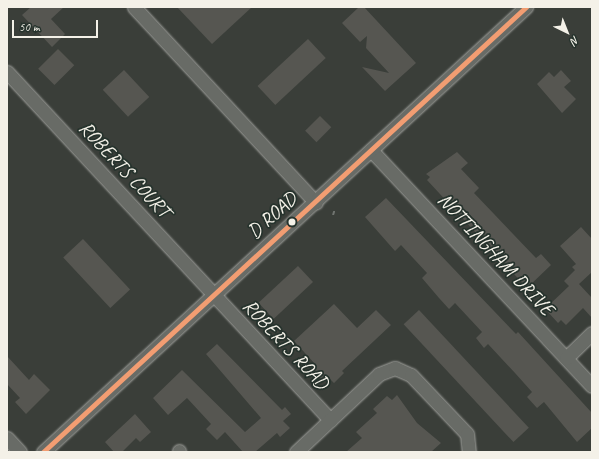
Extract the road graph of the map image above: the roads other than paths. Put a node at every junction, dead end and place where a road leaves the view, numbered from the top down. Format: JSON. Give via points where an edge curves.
{"nodes":[{"id":1,"x":134,"y":7,"type":"edge"},
{"id":2,"x":526,"y":7,"type":"edge"},
{"id":3,"x":7,"y":72,"type":"edge"},
{"id":4,"x":371,"y":150,"type":"junction"},
{"id":5,"x":316,"y":202,"type":"junction"},
{"id":6,"x":212,"y":295,"type":"junction"},
{"id":7,"x":592,"y":333,"type":"edge"},
{"id":8,"x":566,"y":358,"type":"junction"},
{"id":9,"x":592,"y":386,"type":"edge"},
{"id":10,"x":330,"y":420,"type":"junction"},
{"id":11,"x":7,"y":438,"type":"edge"},
{"id":12,"x":469,"y":449,"type":"edge"},
{"id":13,"x":20,"y":452,"type":"edge"},
{"id":14,"x":43,"y":452,"type":"edge"},
{"id":15,"x":296,"y":452,"type":"edge"}],
"edges":[{"from":1,"to":5,"type":"street"},
{"from":2,"to":4,"type":"street","name":"D ROAD"},
{"from":3,"to":6,"type":"street","name":"ROBERTS COURT"},
{"from":4,"to":5,"type":"street","name":"D ROAD"},
{"from":4,"to":8,"type":"street","name":"NOTTINGHAM DRIVE"},
{"from":5,"to":6,"type":"street","name":"D ROAD"},
{"from":6,"to":10,"type":"street","name":"ROBERTS ROAD"},
{"from":6,"to":14,"type":"street","name":"D ROAD"},
{"from":7,"to":8,"type":"street"},
{"from":8,"to":9,"type":"street","name":"NOTTINGHAM DRIVE"},
{"from":10,"to":12,"type":"street","via":[[379,374],[395,368],[408,372],[467,434]]},
{"from":10,"to":15,"type":"street"},
{"from":11,"to":13,"type":"street"}]}
